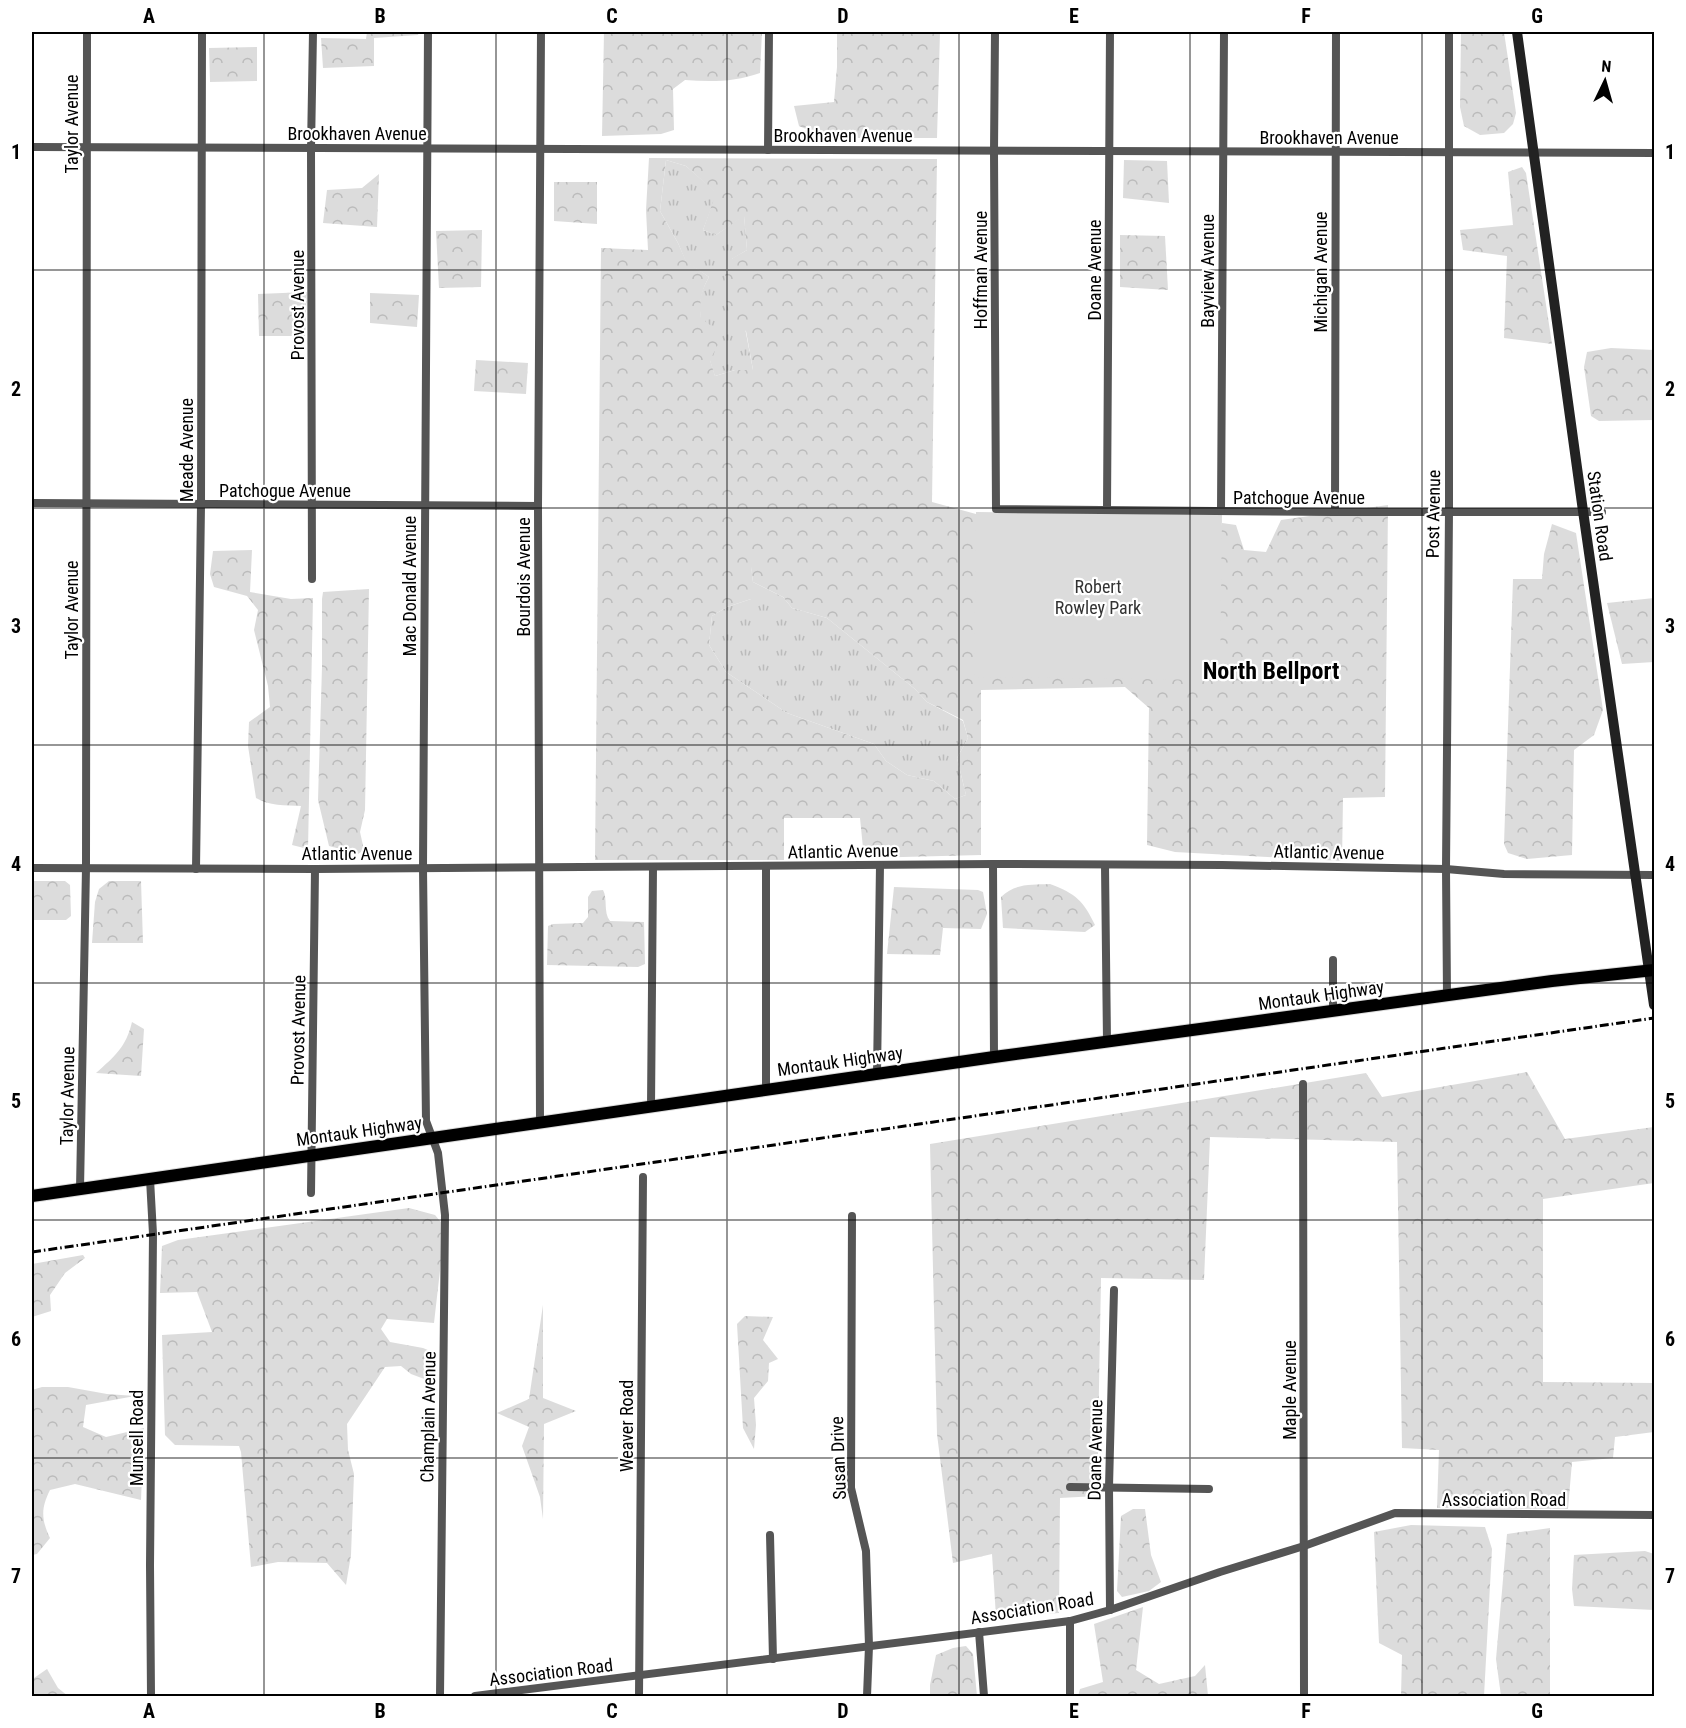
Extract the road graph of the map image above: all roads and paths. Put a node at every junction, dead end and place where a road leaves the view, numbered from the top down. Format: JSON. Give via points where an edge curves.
{"nodes":[{"id":1,"x":87,"y":32,"type":"edge"},
{"id":2,"x":202,"y":32,"type":"edge"},
{"id":3,"x":313,"y":32,"type":"edge"},
{"id":4,"x":428,"y":32,"type":"edge"},
{"id":5,"x":541,"y":32,"type":"edge"},
{"id":6,"x":769,"y":32,"type":"edge"},
{"id":7,"x":995,"y":32,"type":"edge"},
{"id":8,"x":1110,"y":32,"type":"edge"},
{"id":9,"x":1224,"y":32,"type":"edge"},
{"id":10,"x":1336,"y":32,"type":"edge"},
{"id":11,"x":1449,"y":32,"type":"edge"},
{"id":12,"x":1517,"y":32,"type":"edge"},
{"id":13,"x":32,"y":147,"type":"edge"},
{"id":14,"x":86,"y":147,"type":"junction"},
{"id":15,"x":201,"y":148,"type":"junction"},
{"id":16,"x":311,"y":148,"type":"junction"},
{"id":17,"x":428,"y":148,"type":"junction"},
{"id":18,"x":540,"y":149,"type":"junction"},
{"id":19,"x":768,"y":150,"type":"junction"},
{"id":20,"x":994,"y":151,"type":"junction"},
{"id":21,"x":1110,"y":151,"type":"junction"},
{"id":22,"x":1223,"y":151,"type":"junction"},
{"id":23,"x":1335,"y":152,"type":"junction"},
{"id":24,"x":1448,"y":152,"type":"junction"},
{"id":25,"x":1534,"y":153,"type":"junction"},
{"id":26,"x":1654,"y":153,"type":"edge"},
{"id":27,"x":32,"y":503,"type":"edge"},
{"id":28,"x":86,"y":504,"type":"junction"},
{"id":29,"x":201,"y":505,"type":"junction"},
{"id":30,"x":424,"y":505,"type":"junction"},
{"id":31,"x":313,"y":506,"type":"junction"},
{"id":32,"x":538,"y":506,"type":"junction"},
{"id":33,"x":996,"y":508,"type":"joint"},
{"id":34,"x":1107,"y":509,"type":"junction"},
{"id":35,"x":1449,"y":511,"type":"junction"},
{"id":36,"x":1583,"y":511,"type":"junction"},
{"id":37,"x":1221,"y":512,"type":"junction"},
{"id":38,"x":1335,"y":512,"type":"junction"},
{"id":39,"x":1602,"y":512,"type":"dead end"},
{"id":40,"x":312,"y":579,"type":"dead end"},
{"id":41,"x":993,"y":864,"type":"junction"},
{"id":42,"x":880,"y":865,"type":"junction"},
{"id":43,"x":1105,"y":866,"type":"junction"},
{"id":44,"x":539,"y":867,"type":"junction"},
{"id":45,"x":653,"y":867,"type":"junction"},
{"id":46,"x":766,"y":867,"type":"junction"},
{"id":47,"x":32,"y":868,"type":"edge"},
{"id":48,"x":86,"y":868,"type":"junction"},
{"id":49,"x":423,"y":868,"type":"junction"},
{"id":50,"x":196,"y":869,"type":"junction"},
{"id":51,"x":315,"y":869,"type":"junction"},
{"id":52,"x":1446,"y":869,"type":"junction"},
{"id":53,"x":1636,"y":875,"type":"junction"},
{"id":54,"x":1654,"y":875,"type":"edge"},
{"id":55,"x":1333,"y":960,"type":"dead end"},
{"id":56,"x":1652,"y":971,"type":"edge"},
{"id":57,"x":1447,"y":996,"type":"junction"},
{"id":58,"x":1654,"y":1005,"type":"edge"},
{"id":59,"x":1333,"y":1011,"type":"junction"},
{"id":60,"x":1107,"y":1042,"type":"junction"},
{"id":61,"x":994,"y":1058,"type":"junction"},
{"id":62,"x":877,"y":1074,"type":"junction"},
{"id":63,"x":1303,"y":1084,"type":"dead end"},
{"id":64,"x":766,"y":1090,"type":"junction"},
{"id":65,"x":651,"y":1107,"type":"junction"},
{"id":66,"x":540,"y":1123,"type":"junction"},
{"id":67,"x":432,"y":1138,"type":"junction"},
{"id":68,"x":311,"y":1156,"type":"junction"},
{"id":69,"x":643,"y":1177,"type":"dead end"},
{"id":70,"x":150,"y":1179,"type":"junction"},
{"id":71,"x":80,"y":1189,"type":"junction"},
{"id":72,"x":311,"y":1192,"type":"dead end"},
{"id":73,"x":32,"y":1196,"type":"edge"},
{"id":74,"x":852,"y":1216,"type":"dead end"},
{"id":75,"x":1114,"y":1290,"type":"dead end"},
{"id":76,"x":1070,"y":1487,"type":"dead end"},
{"id":77,"x":1109,"y":1487,"type":"junction"},
{"id":78,"x":1209,"y":1489,"type":"dead end"},
{"id":79,"x":1654,"y":1515,"type":"edge"},
{"id":80,"x":770,"y":1535,"type":"dead end"},
{"id":81,"x":1304,"y":1546,"type":"junction"},
{"id":82,"x":1110,"y":1610,"type":"junction"},
{"id":83,"x":1070,"y":1621,"type":"junction"},
{"id":84,"x":979,"y":1632,"type":"junction"},
{"id":85,"x":869,"y":1646,"type":"junction"},
{"id":86,"x":773,"y":1659,"type":"junction"},
{"id":87,"x":639,"y":1676,"type":"junction"},
{"id":88,"x":151,"y":1696,"type":"edge"},
{"id":89,"x":440,"y":1696,"type":"edge"},
{"id":90,"x":475,"y":1696,"type":"edge"},
{"id":91,"x":639,"y":1696,"type":"edge"},
{"id":92,"x":867,"y":1696,"type":"edge"},
{"id":93,"x":984,"y":1696,"type":"edge"},
{"id":94,"x":1070,"y":1696,"type":"edge"},
{"id":95,"x":1304,"y":1696,"type":"edge"}],
"edges":[{"from":1,"to":14,"type":"street","name":"Taylor Avenue"},
{"from":2,"to":15,"type":"street","name":"Meade Avenue"},
{"from":3,"to":16,"type":"street","name":"Provost Avenue"},
{"from":4,"to":17,"type":"street","name":"Mac Donald Avenue"},
{"from":5,"to":18,"type":"street","name":"Bourdois Avenue"},
{"from":6,"to":19,"type":"street"},
{"from":7,"to":20,"type":"street","name":"Hoffman Avenue"},
{"from":8,"to":21,"type":"street","name":"Doane Avenue"},
{"from":9,"to":22,"type":"street","name":"Bayview Avenue"},
{"from":10,"to":23,"type":"street","name":"Michigan Avenue"},
{"from":11,"to":24,"type":"street","name":"Post Avenue"},
{"from":12,"to":25,"type":"main road","name":"Station Road"},
{"from":13,"to":14,"type":"street","name":"Brookhaven Avenue"},
{"from":14,"to":15,"type":"street","name":"Brookhaven Avenue"},
{"from":14,"to":28,"type":"street","name":"Taylor Avenue"},
{"from":15,"to":16,"type":"street","name":"Brookhaven Avenue"},
{"from":15,"to":29,"type":"street","name":"Meade Avenue"},
{"from":16,"to":17,"type":"street","name":"Brookhaven Avenue"},
{"from":16,"to":31,"type":"street","name":"Provost Avenue"},
{"from":17,"to":18,"type":"street","name":"Brookhaven Avenue"},
{"from":17,"to":30,"type":"street","name":"Mac Donald Avenue"},
{"from":18,"to":19,"type":"street","name":"Brookhaven Avenue"},
{"from":18,"to":32,"type":"street","name":"Bourdois Avenue"},
{"from":19,"to":20,"type":"street","name":"Brookhaven Avenue"},
{"from":20,"to":21,"type":"street","name":"Brookhaven Avenue"},
{"from":20,"to":33,"type":"street","name":"Hoffman Avenue"},
{"from":21,"to":22,"type":"street","name":"Brookhaven Avenue"},
{"from":21,"to":34,"type":"street","name":"Doane Avenue"},
{"from":22,"to":23,"type":"street","name":"Brookhaven Avenue"},
{"from":22,"to":37,"type":"street","name":"Bayview Avenue"},
{"from":23,"to":24,"type":"street","name":"Brookhaven Avenue"},
{"from":23,"to":38,"type":"street","name":"Michigan Avenue"},
{"from":24,"to":25,"type":"street","name":"Brookhaven Avenue"},
{"from":24,"to":35,"type":"street","name":"Post Avenue"},
{"from":25,"to":26,"type":"street","name":"Brookhaven Avenue"},
{"from":25,"to":36,"type":"main road","name":"Station Road"},
{"from":27,"to":28,"type":"street","name":"Patchogue Avenue"},
{"from":28,"to":29,"type":"street","name":"Patchogue Avenue"},
{"from":28,"to":48,"type":"street","name":"Taylor Avenue"},
{"from":29,"to":31,"type":"street","name":"Patchogue Avenue"},
{"from":29,"to":50,"type":"street","name":"Meade Avenue"},
{"from":30,"to":31,"type":"street","name":"Patchogue Avenue"},
{"from":30,"to":32,"type":"street","name":"Patchogue Avenue"},
{"from":30,"to":49,"type":"street","name":"Mac Donald Avenue"},
{"from":31,"to":40,"type":"street","name":"Provost Avenue"},
{"from":32,"to":44,"type":"street","name":"Bourdois Avenue"},
{"from":33,"to":34,"type":"street","name":"Patchogue Avenue"},
{"from":34,"to":37,"type":"street","name":"Patchogue Avenue"},
{"from":35,"to":36,"type":"street","name":"Patchogue Avenue"},
{"from":35,"to":38,"type":"street","name":"Patchogue Avenue"},
{"from":35,"to":52,"type":"street","name":"Post Avenue"},
{"from":36,"to":39,"type":"street","name":"Patchogue Avenue"},
{"from":36,"to":53,"type":"main road","name":"Station Road"},
{"from":37,"to":38,"type":"street","name":"Patchogue Avenue"},
{"from":41,"to":42,"type":"street","name":"Atlantic Avenue"},
{"from":41,"to":43,"type":"street","name":"Atlantic Avenue"},
{"from":41,"to":61,"type":"street"},
{"from":42,"to":46,"type":"street","name":"Atlantic Avenue"},
{"from":42,"to":62,"type":"street"},
{"from":43,"to":52,"type":"street","name":"Atlantic Avenue"},
{"from":43,"to":60,"type":"street"},
{"from":44,"to":45,"type":"street","name":"Atlantic Avenue"},
{"from":44,"to":49,"type":"street","name":"Atlantic Avenue"},
{"from":44,"to":66,"type":"street","name":"Bourdois Avenue"},
{"from":45,"to":46,"type":"street","name":"Atlantic Avenue"},
{"from":45,"to":65,"type":"street"},
{"from":46,"to":64,"type":"street"},
{"from":47,"to":48,"type":"street","name":"Atlantic Avenue"},
{"from":48,"to":50,"type":"street","name":"Atlantic Avenue"},
{"from":48,"to":71,"type":"street","name":"Taylor Avenue"},
{"from":49,"to":51,"type":"street","name":"Atlantic Avenue"},
{"from":49,"to":67,"type":"street","name":"Mac Donald Avenue","via":[[426,1121]]},
{"from":50,"to":51,"type":"street","name":"Atlantic Avenue"},
{"from":51,"to":68,"type":"street","name":"Provost Avenue"},
{"from":52,"to":53,"type":"street","name":"Atlantic Avenue","via":[[1504,874]]},
{"from":52,"to":57,"type":"street","name":"Post Avenue"},
{"from":53,"to":54,"type":"street","name":"Atlantic Avenue"},
{"from":53,"to":56,"type":"main road","name":"Station Road"},
{"from":55,"to":59,"type":"street"},
{"from":56,"to":57,"type":"main road","name":"Montauk Highway"},
{"from":56,"to":58,"type":"main road","name":"Station Road"},
{"from":57,"to":59,"type":"main road","name":"Montauk Highway"},
{"from":59,"to":60,"type":"main road","name":"Montauk Highway"},
{"from":60,"to":61,"type":"main road","name":"Montauk Highway"},
{"from":61,"to":62,"type":"main road","name":"Montauk Highway"},
{"from":62,"to":64,"type":"main road","name":"Montauk Highway"},
{"from":63,"to":81,"type":"street","name":"Maple Avenue"},
{"from":64,"to":65,"type":"main road","name":"Montauk Highway"},
{"from":65,"to":66,"type":"main road","name":"Montauk Highway"},
{"from":66,"to":67,"type":"main road","name":"Montauk Highway"},
{"from":67,"to":68,"type":"main road","name":"Montauk Highway"},
{"from":67,"to":89,"type":"street","name":"Champlain Avenue","via":[[438,1153],[445,1215]]},
{"from":68,"to":70,"type":"main road","name":"Montauk Highway"},
{"from":68,"to":72,"type":"street","name":"Provost Avenue"},
{"from":69,"to":87,"type":"street","name":"Weaver Road"},
{"from":70,"to":71,"type":"main road","name":"Montauk Highway"},
{"from":70,"to":88,"type":"street","name":"Munsell Road"},
{"from":71,"to":73,"type":"main road","name":"Montauk Highway"},
{"from":74,"to":85,"type":"street","name":"Susan Drive","via":[[851,1488],[866,1551]]},
{"from":75,"to":77,"type":"street","name":"Doane Avenue"},
{"from":76,"to":77,"type":"street"},
{"from":77,"to":78,"type":"street"},
{"from":77,"to":82,"type":"street","name":"Doane Avenue"},
{"from":79,"to":81,"type":"street","name":"Association Road","via":[[1395,1513]]},
{"from":80,"to":86,"type":"street"},
{"from":81,"to":82,"type":"street","name":"Association Road"},
{"from":81,"to":95,"type":"street","name":"Maple Avenue"},
{"from":82,"to":83,"type":"street","name":"Association Road"},
{"from":83,"to":84,"type":"street","name":"Association Road"},
{"from":83,"to":94,"type":"street"},
{"from":84,"to":85,"type":"street","name":"Association Road"},
{"from":84,"to":93,"type":"street"},
{"from":85,"to":86,"type":"street","name":"Association Road"},
{"from":85,"to":92,"type":"street","name":"Susan Drive"},
{"from":86,"to":87,"type":"street","name":"Association Road"},
{"from":87,"to":90,"type":"street","name":"Association Road"},
{"from":87,"to":91,"type":"street","name":"Weaver Road"}]}
